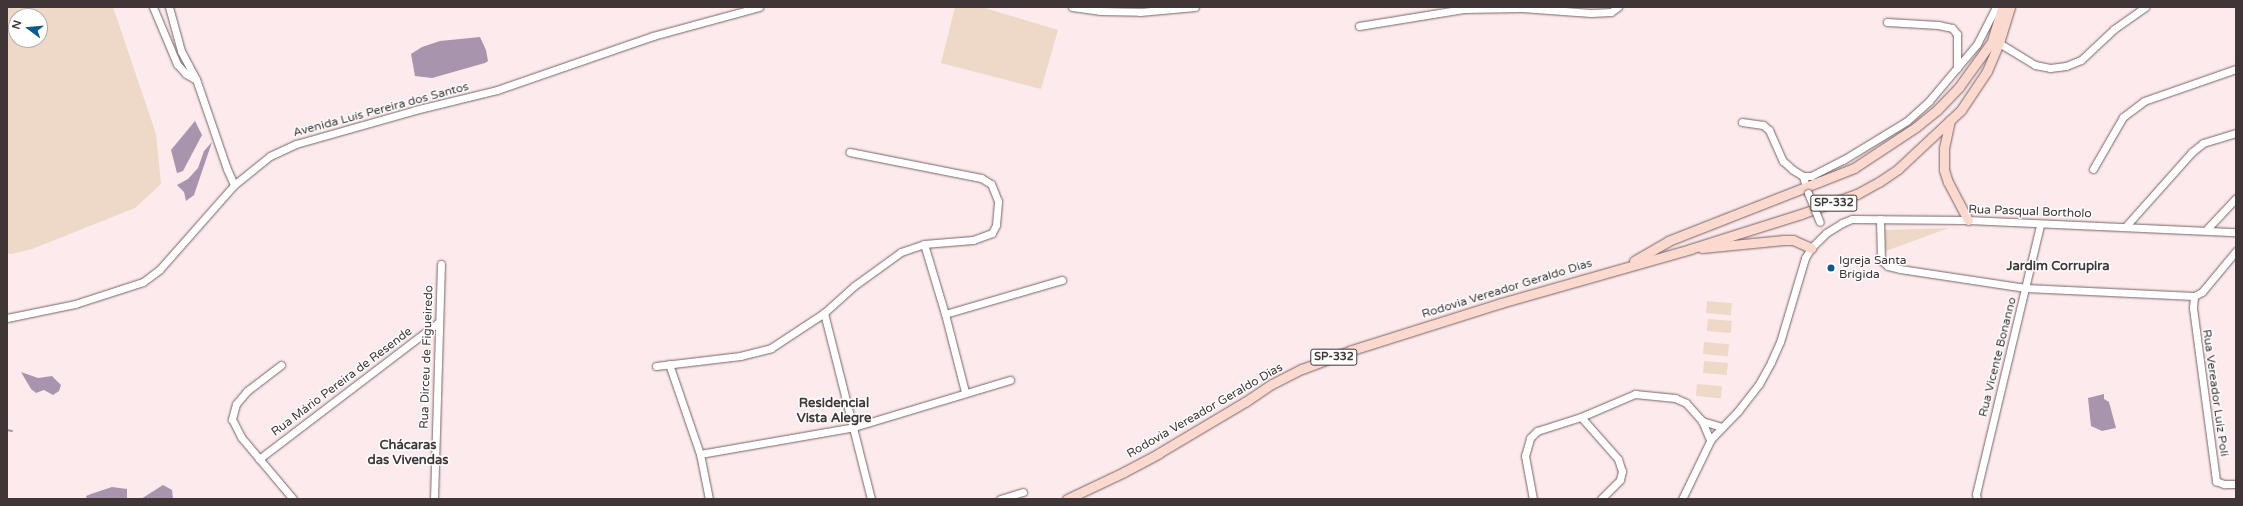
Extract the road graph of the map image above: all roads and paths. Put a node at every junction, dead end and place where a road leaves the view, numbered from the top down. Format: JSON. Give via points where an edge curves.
{"nodes":[{"id":1,"x":153,"y":7,"type":"edge"},
{"id":2,"x":169,"y":7,"type":"edge"},
{"id":3,"x":759,"y":7,"type":"edge"},
{"id":4,"x":1072,"y":7,"type":"edge"},
{"id":5,"x":1195,"y":7,"type":"edge"},
{"id":6,"x":1618,"y":7,"type":"edge"},
{"id":7,"x":1996,"y":7,"type":"edge"},
{"id":8,"x":2002,"y":7,"type":"edge"},
{"id":9,"x":2010,"y":7,"type":"edge"},
{"id":10,"x":2146,"y":7,"type":"edge"},
{"id":11,"x":1887,"y":22,"type":"dead end"},
{"id":12,"x":1359,"y":26,"type":"dead end"},
{"id":13,"x":1996,"y":41,"type":"junction"},
{"id":14,"x":1957,"y":68,"type":"junction"},
{"id":15,"x":2236,"y":69,"type":"edge"},
{"id":16,"x":196,"y":79,"type":"junction"},
{"id":17,"x":1952,"y":118,"type":"junction"},
{"id":18,"x":1742,"y":122,"type":"dead end"},
{"id":19,"x":2236,"y":133,"type":"edge"},
{"id":20,"x":850,"y":152,"type":"dead end"},
{"id":21,"x":2093,"y":169,"type":"dead end"},
{"id":22,"x":1803,"y":176,"type":"junction"},
{"id":23,"x":234,"y":185,"type":"junction"},
{"id":24,"x":1807,"y":190,"type":"junction"},
{"id":25,"x":2236,"y":198,"type":"edge"},
{"id":26,"x":1880,"y":219,"type":"junction"},
{"id":27,"x":1968,"y":220,"type":"junction"},
{"id":28,"x":2040,"y":225,"type":"junction"},
{"id":29,"x":2126,"y":226,"type":"junction"},
{"id":30,"x":2207,"y":229,"type":"junction"},
{"id":31,"x":2236,"y":232,"type":"edge"},
{"id":32,"x":1826,"y":233,"type":"junction"},
{"id":33,"x":924,"y":244,"type":"junction"},
{"id":34,"x":1811,"y":248,"type":"junction"},
{"id":35,"x":1690,"y":249,"type":"junction"},
{"id":36,"x":2236,"y":251,"type":"edge"},
{"id":37,"x":441,"y":264,"type":"dead end"},
{"id":38,"x":1624,"y":267,"type":"junction"},
{"id":39,"x":1062,"y":280,"type":"dead end"},
{"id":40,"x":2026,"y":288,"type":"junction"},
{"id":41,"x":2194,"y":296,"type":"junction"},
{"id":42,"x":824,"y":314,"type":"junction"},
{"id":43,"x":945,"y":314,"type":"junction"},
{"id":44,"x":7,"y":318,"type":"edge"},
{"id":45,"x":439,"y":322,"type":"junction"},
{"id":46,"x":670,"y":364,"type":"junction"},
{"id":47,"x":281,"y":366,"type":"dead end"},
{"id":48,"x":656,"y":366,"type":"dead end"},
{"id":49,"x":1010,"y":380,"type":"dead end"},
{"id":50,"x":964,"y":392,"type":"junction"},
{"id":51,"x":1581,"y":417,"type":"junction"},
{"id":52,"x":1702,"y":420,"type":"junction"},
{"id":53,"x":1722,"y":426,"type":"junction"},
{"id":54,"x":854,"y":427,"type":"junction"},
{"id":55,"x":1710,"y":440,"type":"junction"},
{"id":56,"x":700,"y":454,"type":"junction"},
{"id":57,"x":259,"y":459,"type":"junction"},
{"id":58,"x":2236,"y":484,"type":"edge"},
{"id":59,"x":1023,"y":492,"type":"dead end"},
{"id":60,"x":1976,"y":496,"type":"edge"},
{"id":61,"x":293,"y":499,"type":"edge"},
{"id":62,"x":434,"y":499,"type":"edge"},
{"id":63,"x":709,"y":499,"type":"edge"},
{"id":64,"x":871,"y":499,"type":"edge"},
{"id":65,"x":1000,"y":499,"type":"edge"},
{"id":66,"x":1067,"y":499,"type":"edge"},
{"id":67,"x":1533,"y":499,"type":"edge"},
{"id":68,"x":1601,"y":499,"type":"edge"},
{"id":69,"x":1682,"y":499,"type":"edge"}],
"edges":[{"from":1,"to":16,"type":"street","via":[[177,64],[186,74]]},
{"from":2,"to":16,"type":"street","via":[[181,51]]},
{"from":3,"to":23,"type":"street","name":"Avenida Luís Pereira dos Santos","via":[[653,36],[497,90],[296,144],[270,156]]},
{"from":4,"to":5,"type":"street","via":[[1140,12]]},
{"from":6,"to":12,"type":"street","via":[[1611,12],[1591,13],[1522,8],[1464,9]]},
{"from":7,"to":14,"type":"street","via":[[1977,44]]},
{"from":8,"to":13,"type":"main road","name":"Rodovia Vereador Geraldo Dias","number":"SP-332"},
{"from":9,"to":13,"type":"main road","name":"Rodovia Vereador Geraldo Dias","number":"SP-332"},
{"from":10,"to":13,"type":"street","via":[[2114,29],[2081,60],[2066,66],[2050,68],[2035,65]]},
{"from":11,"to":14,"type":"street","via":[[1952,28],[1957,34]]},
{"from":13,"to":17,"type":"main road","name":"Rodovia Vereador Geraldo Dias","number":"SP-332"},
{"from":13,"to":24,"type":"main road","via":[[1959,87],[1916,127],[1854,168]]},
{"from":14,"to":22,"type":"street","via":[[1929,101],[1907,120],[1843,160],[1811,176]]},
{"from":15,"to":21,"type":"street","via":[[2144,101],[2123,117]]},
{"from":16,"to":23,"type":"street"},
{"from":17,"to":27,"type":"main road","via":[[1944,148],[1944,170]]},
{"from":17,"to":35,"type":"main road","name":"Rodovia Vereador Geraldo Dias","number":"SP-332","via":[[1898,169],[1857,194],[1824,207]]},
{"from":18,"to":22,"type":"street","via":[[1763,125],[1769,130],[1783,160]]},
{"from":19,"to":29,"type":"street","via":[[2203,143],[2192,152]]},
{"from":20,"to":33,"type":"street","via":[[965,174],[981,178],[991,184],[998,201],[996,225],[992,233],[973,240]]},
{"from":22,"to":24,"type":"street"},
{"from":23,"to":44,"type":"street","name":"Avenida Luís Pereira dos Santos","via":[[165,264],[144,282],[75,304]]},
{"from":24,"to":32,"type":"street","bridge":true},
{"from":24,"to":38,"type":"main road","via":[[1668,241]]},
{"from":25,"to":30,"type":"street"},
{"from":26,"to":27,"type":"street","name":"Rua Pasqual Bortholo"},
{"from":26,"to":32,"type":"street","name":"Rua Pasqual Bortholo","via":[[1852,219]]},
{"from":26,"to":40,"type":"street","via":[[1879,252],[1881,260],[1888,266]]},
{"from":27,"to":28,"type":"street","name":"Rua Pasqual Bortholo"},
{"from":28,"to":29,"type":"street","name":"Rua Pasqual Bortholo"},
{"from":28,"to":40,"type":"street","name":"Rua Vicente Bonanno"},
{"from":29,"to":30,"type":"street","name":"Rua Pasqual Bortholo"},
{"from":30,"to":31,"type":"street","name":"Rua Pasqual Bortholo"},
{"from":32,"to":34,"type":"street","name":"Rua Pasqual Bortholo"},
{"from":33,"to":42,"type":"street","via":[[901,252]]},
{"from":33,"to":43,"type":"street"},
{"from":34,"to":35,"type":"main road","via":[[1792,240],[1784,240]]},
{"from":34,"to":53,"type":"street","via":[[1805,258],[1780,342],[1771,362],[1759,384],[1738,411]]},
{"from":35,"to":38,"type":"main road","name":"Rodovia Vereador Geraldo Dias","number":"SP-332"},
{"from":36,"to":41,"type":"street","via":[[2202,292]]},
{"from":37,"to":45,"type":"street","name":"Rua Dirceu de Figueiredo"},
{"from":38,"to":66,"type":"main road","name":"Rodovia Vereador Geraldo Dias","number":"SP-332","via":[[1390,337],[1302,369],[1272,384],[1124,472]]},
{"from":39,"to":43,"type":"street"},
{"from":40,"to":41,"type":"street"},
{"from":40,"to":60,"type":"street","name":"Rua Vicente Bonanno"},
{"from":41,"to":58,"type":"street","name":"Rua Vereador Luiz Poli","via":[[2193,308],[2216,481]]},
{"from":42,"to":46,"type":"street","via":[[771,348],[755,353]]},
{"from":42,"to":54,"type":"street"},
{"from":43,"to":50,"type":"street"},
{"from":45,"to":57,"type":"street","name":"Rua Mário Pereira de Resende"},
{"from":45,"to":62,"type":"street","name":"Rua Dirceu de Figueiredo"},
{"from":46,"to":48,"type":"street"},
{"from":46,"to":56,"type":"street"},
{"from":47,"to":57,"type":"street","via":[[247,391],[233,412],[234,426]]},
{"from":49,"to":50,"type":"street"},
{"from":50,"to":54,"type":"street"},
{"from":51,"to":52,"type":"street","via":[[1634,394],[1644,394],[1674,398],[1686,403]]},
{"from":51,"to":67,"type":"street","via":[[1537,431],[1530,438],[1525,456]]},
{"from":51,"to":68,"type":"street","via":[[1618,460],[1622,471],[1620,480]]},
{"from":52,"to":53,"type":"street"},
{"from":52,"to":55,"type":"street"},
{"from":53,"to":55,"type":"street"},
{"from":54,"to":56,"type":"street"},
{"from":54,"to":64,"type":"street"},
{"from":55,"to":69,"type":"street"},
{"from":56,"to":63,"type":"street"},
{"from":57,"to":61,"type":"street"},
{"from":59,"to":65,"type":"street"}]}
